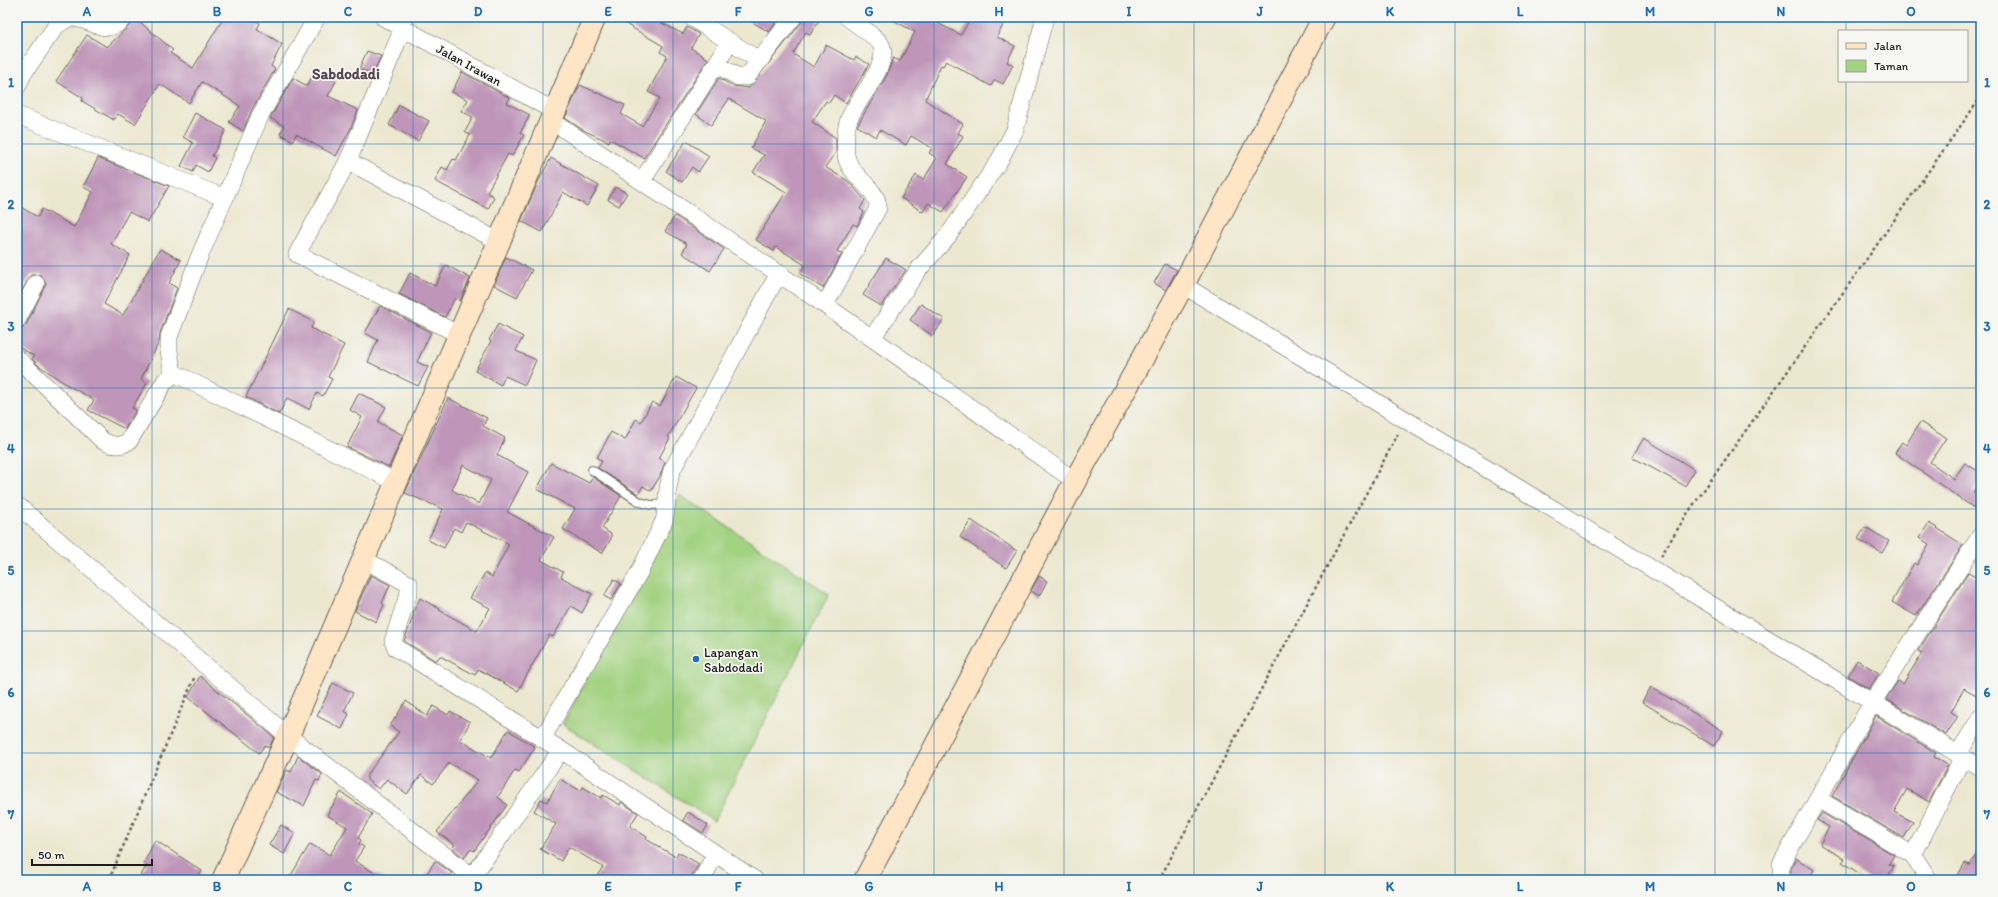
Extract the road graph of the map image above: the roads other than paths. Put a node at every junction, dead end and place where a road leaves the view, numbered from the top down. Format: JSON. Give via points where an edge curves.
{"nodes":[{"id":1,"x":124,"y":17,"type":"edge"},
{"id":2,"x":317,"y":17,"type":"edge"},
{"id":3,"x":383,"y":17,"type":"edge"},
{"id":4,"x":595,"y":17,"type":"edge"},
{"id":5,"x":691,"y":17,"type":"edge"},
{"id":6,"x":793,"y":17,"type":"edge"},
{"id":7,"x":847,"y":17,"type":"edge"},
{"id":8,"x":1045,"y":17,"type":"edge"},
{"id":9,"x":1324,"y":17,"type":"edge"},
{"id":10,"x":70,"y":18,"type":"edge"},
{"id":11,"x":404,"y":22,"type":"edge"},
{"id":12,"x":730,"y":42,"type":"junction"},
{"id":13,"x":760,"y":61,"type":"junction"},
{"id":14,"x":716,"y":64,"type":"junction"},
{"id":15,"x":17,"y":87,"type":"edge"},
{"id":16,"x":17,"y":115,"type":"edge"},
{"id":17,"x":554,"y":116,"type":"junction"},
{"id":18,"x":348,"y":161,"type":"junction"},
{"id":19,"x":642,"y":181,"type":"junction"},
{"id":20,"x":225,"y":198,"type":"junction"},
{"id":21,"x":498,"y":241,"type":"junction"},
{"id":22,"x":779,"y":273,"type":"junction"},
{"id":23,"x":36,"y":284,"type":"dead end"},
{"id":24,"x":1183,"y":285,"type":"junction"},
{"id":25,"x":825,"y":305,"type":"junction"},
{"id":26,"x":17,"y":320,"type":"edge"},
{"id":27,"x":460,"y":335,"type":"junction"},
{"id":28,"x":872,"y":338,"type":"junction"},
{"id":29,"x":17,"y":358,"type":"edge"},
{"id":30,"x":173,"y":375,"type":"junction"},
{"id":31,"x":592,"y":470,"type":"dead end"},
{"id":32,"x":1075,"y":481,"type":"junction"},
{"id":33,"x":396,"y":482,"type":"junction"},
{"id":34,"x":666,"y":504,"type":"junction"},
{"id":35,"x":17,"y":505,"type":"edge"},
{"id":36,"x":1981,"y":535,"type":"edge"},
{"id":37,"x":363,"y":559,"type":"junction"},
{"id":38,"x":1872,"y":703,"type":"junction"},
{"id":39,"x":1981,"y":718,"type":"edge"},
{"id":40,"x":288,"y":736,"type":"junction"},
{"id":41,"x":542,"y":739,"type":"junction"},
{"id":42,"x":561,"y":750,"type":"junction"},
{"id":43,"x":1960,"y":755,"type":"junction"},
{"id":44,"x":1981,"y":768,"type":"edge"},
{"id":45,"x":1818,"y":799,"type":"junction"},
{"id":46,"x":715,"y":854,"type":"junction"},
{"id":47,"x":1913,"y":855,"type":"junction"},
{"id":48,"x":473,"y":879,"type":"edge"},
{"id":49,"x":223,"y":880,"type":"edge"},
{"id":50,"x":702,"y":880,"type":"edge"},
{"id":51,"x":755,"y":880,"type":"edge"},
{"id":52,"x":866,"y":880,"type":"edge"},
{"id":53,"x":1781,"y":880,"type":"edge"},
{"id":54,"x":1929,"y":880,"type":"edge"}],
"edges":[{"from":1,"to":10,"type":"street","via":[[108,27]]},
{"from":2,"to":20,"type":"street","via":[[261,114]]},
{"from":3,"to":11,"type":"street","name":"Jalan Irawan"},
{"from":4,"to":17,"type":"street"},
{"from":5,"to":12,"type":"street"},
{"from":6,"to":13,"type":"street"},
{"from":7,"to":25,"type":"street","via":[[880,43],[884,52],[881,66],[853,110],[846,128],[848,163],[874,195],[878,208]]},
{"from":8,"to":28,"type":"street","via":[[1015,130],[948,236],[919,269]]},
{"from":9,"to":24,"type":"street"},
{"from":10,"to":15,"type":"street","via":[[56,26]]},
{"from":11,"to":17,"type":"street","name":"Jalan Irawan"},
{"from":11,"to":18,"type":"street"},
{"from":12,"to":13,"type":"street"},
{"from":12,"to":14,"type":"street"},
{"from":13,"to":14,"type":"street","via":[[749,75],[743,78]]},
{"from":14,"to":19,"type":"street"},
{"from":16,"to":20,"type":"street"},
{"from":17,"to":19,"type":"street","name":"Jalan Irawan"},
{"from":17,"to":21,"type":"street"},
{"from":18,"to":21,"type":"street"},
{"from":18,"to":27,"type":"street","via":[[297,254]]},
{"from":19,"to":22,"type":"street","name":"Jalan Irawan"},
{"from":20,"to":30,"type":"street","via":[[200,254],[169,337],[168,351]]},
{"from":21,"to":27,"type":"street"},
{"from":22,"to":25,"type":"street","name":"Jalan Irawan"},
{"from":22,"to":34,"type":"street","via":[[672,470]]},
{"from":23,"to":26,"type":"street"},
{"from":24,"to":32,"type":"street"},
{"from":24,"to":38,"type":"street"},
{"from":25,"to":28,"type":"street","name":"Jalan Irawan"},
{"from":27,"to":33,"type":"street"},
{"from":28,"to":32,"type":"street","name":"Jalan Irawan"},
{"from":29,"to":30,"type":"street","via":[[103,441],[119,446],[129,441],[165,381]]},
{"from":30,"to":33,"type":"street","via":[[183,376]]},
{"from":31,"to":34,"type":"lane","via":[[640,502],[651,505]]},
{"from":32,"to":52,"type":"street"},
{"from":33,"to":37,"type":"street"},
{"from":34,"to":41,"type":"street","via":[[664,520],[640,571]]},
{"from":35,"to":40,"type":"street"},
{"from":36,"to":38,"type":"street"},
{"from":37,"to":40,"type":"street"},
{"from":37,"to":41,"type":"street","via":[[409,584],[409,592],[393,641],[396,648]]},
{"from":38,"to":43,"type":"street"},
{"from":38,"to":45,"type":"street"},
{"from":39,"to":43,"type":"street"},
{"from":40,"to":48,"type":"street"},
{"from":40,"to":49,"type":"street"},
{"from":41,"to":42,"type":"street"},
{"from":42,"to":46,"type":"street"},
{"from":42,"to":48,"type":"street"},
{"from":43,"to":44,"type":"street"},
{"from":43,"to":47,"type":"street"},
{"from":45,"to":47,"type":"street"},
{"from":45,"to":53,"type":"street","via":[[1781,864]]},
{"from":46,"to":50,"type":"street"},
{"from":46,"to":51,"type":"street"},
{"from":47,"to":54,"type":"street"}]}
